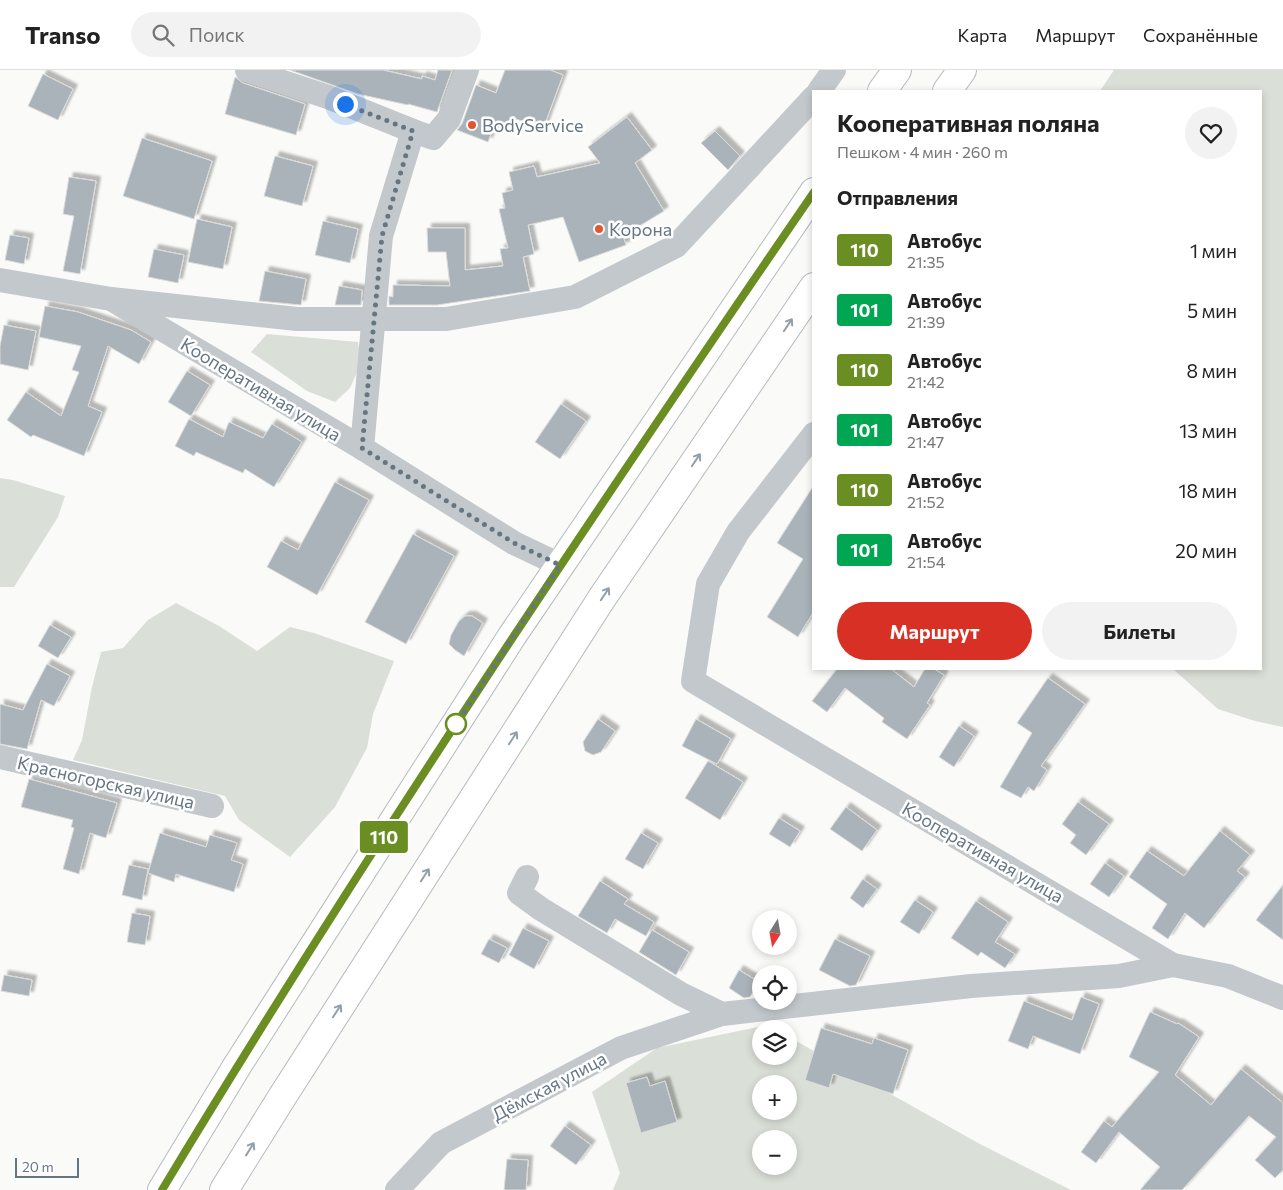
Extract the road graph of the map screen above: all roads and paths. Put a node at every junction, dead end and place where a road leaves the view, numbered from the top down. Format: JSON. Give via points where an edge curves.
{"nodes":[{"id":1,"x":247,"y":70,"type":"edge"},
{"id":2,"x":467,"y":70,"type":"edge"},
{"id":3,"x":834,"y":70,"type":"edge"},
{"id":4,"x":896,"y":70,"type":"edge"},
{"id":5,"x":962,"y":70,"type":"edge"},
{"id":6,"x":820,"y":90,"type":"edge"},
{"id":7,"x":883,"y":90,"type":"edge"},
{"id":8,"x":948,"y":90,"type":"edge"},
{"id":9,"x":812,"y":99,"type":"edge"},
{"id":10,"x":413,"y":131,"type":"junction"},
{"id":11,"x":812,"y":195,"type":"edge"},
{"id":12,"x":0,"y":280,"type":"edge"},
{"id":13,"x":812,"y":290,"type":"edge"},
{"id":14,"x":111,"y":299,"type":"junction"},
{"id":15,"x":373,"y":319,"type":"junction"},
{"id":16,"x":812,"y":437,"type":"edge"},
{"id":17,"x":362,"y":448,"type":"junction"},
{"id":18,"x":560,"y":565,"type":"junction"},
{"id":19,"x":0,"y":757,"type":"edge"},
{"id":20,"x":212,"y":806,"type":"dead end"},
{"id":21,"x":527,"y":877,"type":"dead end"},
{"id":22,"x":1173,"y":965,"type":"junction"},
{"id":23,"x":1283,"y":998,"type":"edge"},
{"id":24,"x":722,"y":1014,"type":"junction"},
{"id":25,"x":162,"y":1190,"type":"edge"},
{"id":26,"x":224,"y":1190,"type":"edge"},
{"id":27,"x":397,"y":1190,"type":"edge"}],
"edges":[{"from":1,"to":10,"type":"street","via":[[328,97]]},
{"from":2,"to":10,"type":"street","via":[[449,119],[433,138]]},
{"from":3,"to":6,"type":"street"},
{"from":4,"to":7,"type":"main road"},
{"from":5,"to":8,"type":"main road"},
{"from":9,"to":15,"type":"street","via":[[676,246],[575,297],[446,319]]},
{"from":10,"to":15,"type":"street","via":[[383,229]]},
{"from":11,"to":18,"type":"main road"},
{"from":12,"to":14,"type":"street","name":"Кооперативная улица"},
{"from":26,"to":13,"type":"main road","one_way":true,"via":[[602,598]]},
{"from":14,"to":15,"type":"street","via":[[297,319]]},
{"from":14,"to":17,"type":"street","name":"Кооперативная улица"},
{"from":15,"to":17,"type":"street"},
{"from":16,"to":22,"type":"street","name":"Кооперативная улица","via":[[738,532],[708,584],[692,682]]},
{"from":17,"to":18,"type":"street","name":"Кооперативная улица","via":[[514,543]]},
{"from":18,"to":25,"type":"main road","via":[[237,1066]]},
{"from":19,"to":20,"type":"street","name":"Красногорская улица"},
{"from":21,"to":24,"type":"street","via":[[519,893],[541,909],[680,994]]},
{"from":22,"to":23,"type":"street","name":"Кооперативная улица","via":[[1228,976]]},
{"from":22,"to":24,"type":"street","name":"Дёмская улица","via":[[1119,976],[971,986]]},
{"from":24,"to":27,"type":"street","name":"Дёмская улица","via":[[622,1048],[441,1142]]}]}
